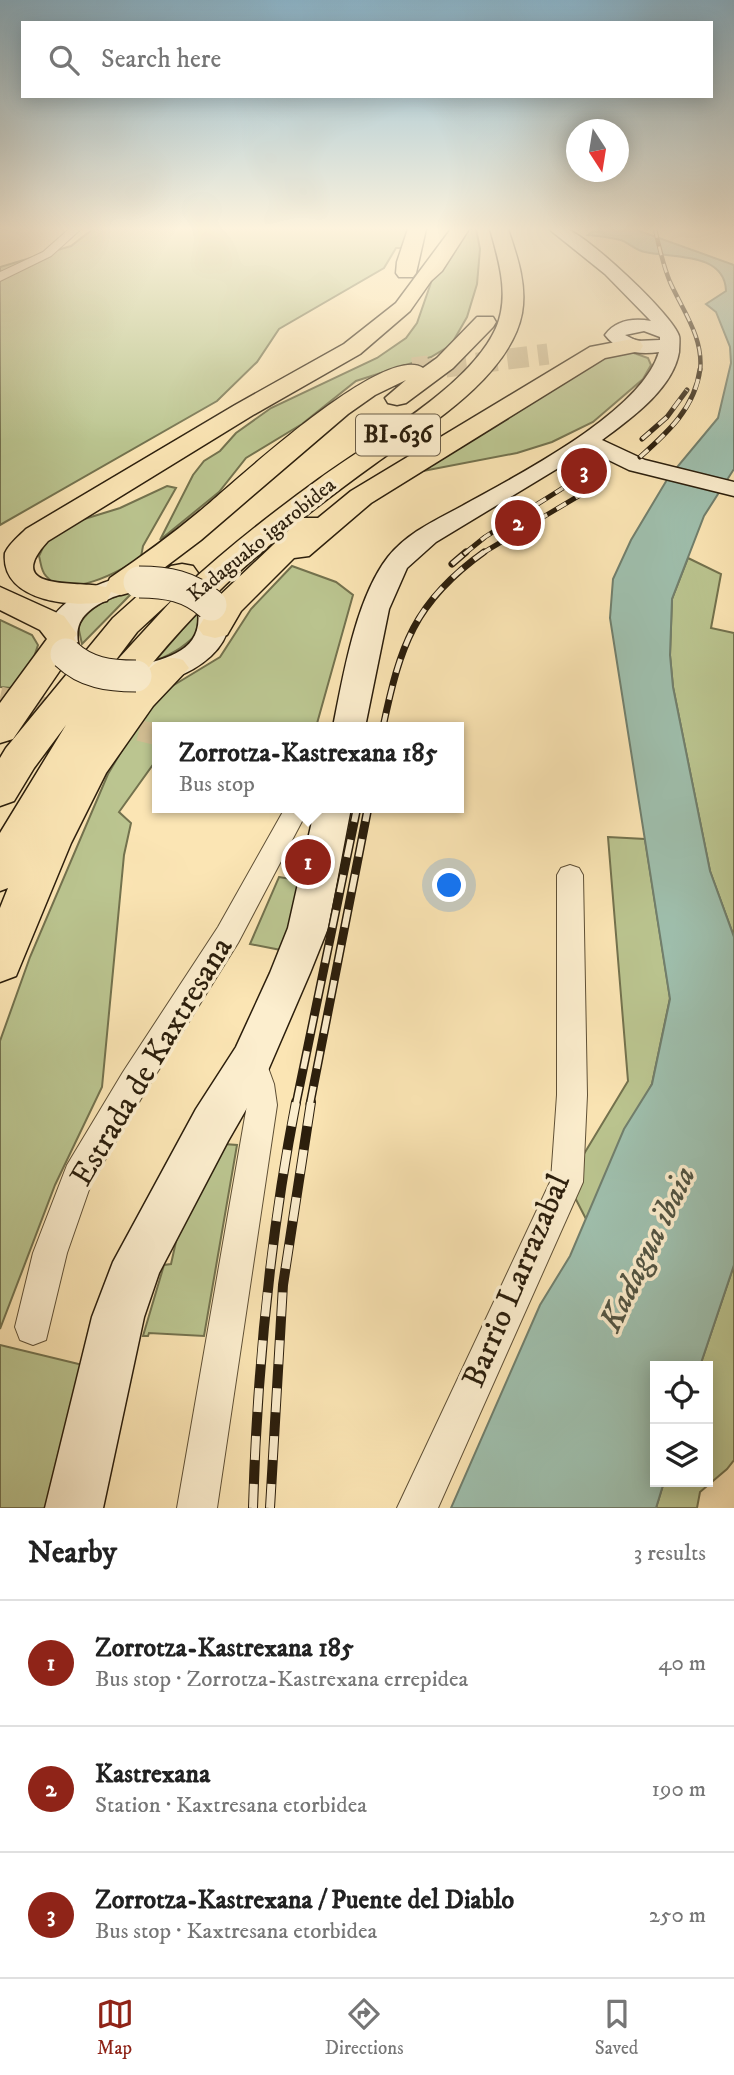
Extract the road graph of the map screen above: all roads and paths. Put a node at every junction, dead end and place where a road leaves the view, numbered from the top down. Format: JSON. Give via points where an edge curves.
{"nodes":[{"id":1,"x":380,"y":299,"type":"edge"},
{"id":2,"x":406,"y":299,"type":"edge"},
{"id":3,"x":491,"y":299,"type":"edge"},
{"id":4,"x":506,"y":299,"type":"edge"},
{"id":5,"x":640,"y":299,"type":"edge"},
{"id":6,"x":646,"y":305,"type":"junction"},
{"id":7,"x":500,"y":316,"type":"junction"},
{"id":8,"x":631,"y":337,"type":"junction"},
{"id":9,"x":667,"y":338,"type":"junction"},
{"id":10,"x":548,"y":354,"type":"tunnel mouth"},
{"id":11,"x":662,"y":367,"type":"junction"},
{"id":12,"x":413,"y":371,"type":"tunnel mouth"},
{"id":13,"x":623,"y":416,"type":"junction"},
{"id":14,"x":584,"y":442,"type":"junction"},
{"id":15,"x":629,"y":462,"type":"junction"},
{"id":16,"x":535,"y":473,"type":"junction"},
{"id":17,"x":734,"y":489,"type":"edge"},
{"id":18,"x":212,"y":516,"type":"junction"},
{"id":19,"x":0,"y":542,"type":"edge"},
{"id":20,"x":272,"y":564,"type":"junction"},
{"id":21,"x":118,"y":587,"type":"junction"},
{"id":22,"x":0,"y":597,"type":"edge"},
{"id":23,"x":213,"y":617,"type":"junction"},
{"id":24,"x":62,"y":644,"type":"junction"},
{"id":25,"x":153,"y":672,"type":"junction"},
{"id":26,"x":350,"y":722,"type":"edge"},
{"id":27,"x":0,"y":730,"type":"edge"},
{"id":28,"x":0,"y":791,"type":"edge"},
{"id":29,"x":294,"y":813,"type":"edge"},
{"id":30,"x":332,"y":813,"type":"edge"},
{"id":31,"x":0,"y":874,"type":"edge"},
{"id":32,"x":570,"y":875,"type":"dead end"},
{"id":33,"x":0,"y":962,"type":"edge"},
{"id":34,"x":251,"y":1061,"type":"junction"},
{"id":35,"x":33,"y":1327,"type":"dead end"},
{"id":36,"x":74,"y":1508,"type":"edge"},
{"id":37,"x":197,"y":1508,"type":"edge"},
{"id":38,"x":417,"y":1508,"type":"edge"}],
"edges":[{"from":1,"to":19,"type":"highway","via":[[231,405],[60,502]]},
{"from":2,"to":21,"type":"highway","via":[[403,307],[352,349],[69,514],[20,552],[22,579],[35,588],[62,595]]},
{"from":3,"to":7,"type":"highway","name":"Kadaguako igarobidea","number":"BI-636","via":[[491,307]]},
{"from":4,"to":7,"type":"highway","name":"Kadaguako igarobidea","number":"BI-636"},
{"from":5,"to":6,"type":"street"},
{"from":6,"to":8,"type":"street","via":[[646,316]]},
{"from":6,"to":9,"type":"street"},
{"from":7,"to":18,"type":"highway","via":[[429,376]]},
{"from":7,"to":20,"type":"highway","via":[[519,323],[501,358],[466,396],[385,468],[307,527]]},
{"from":7,"to":28,"type":"highway","name":"Kadaguako igarobidea","number":"BI-636","via":[[450,374],[220,541],[125,625],[20,758]]},
{"from":7,"to":31,"type":"highway","name":"Kadaguako igarobidea","number":"BI-636","via":[[502,338],[469,379],[270,530],[195,593],[154,637],[100,705],[44,788]]},
{"from":8,"to":9,"type":"street","via":[[656,347]]},
{"from":8,"to":10,"type":"highway"},
{"from":8,"to":11,"type":"street"},
{"from":8,"to":20,"type":"highway","via":[[598,352],[360,497],[294,553]]},
{"from":9,"to":11,"type":"street","via":[[668,355]]},
{"from":11,"to":13,"type":"street"},
{"from":12,"to":18,"type":"highway","via":[[377,382],[353,398]]},
{"from":13,"to":14,"type":"street"},
{"from":13,"to":15,"type":"street","via":[[618,448]]},
{"from":14,"to":15,"type":"street"},
{"from":14,"to":16,"type":"street"},
{"from":15,"to":16,"type":"street","via":[[588,461]]},
{"from":15,"to":17,"type":"street"},
{"from":16,"to":26,"type":"street","via":[[441,527],[397,564],[381,590],[368,630]]},
{"from":18,"to":21,"type":"highway"},
{"from":20,"to":23,"type":"highway"},
{"from":21,"to":23,"type":"street","bridge":true,"via":[[174,584],[190,589]]},
{"from":21,"to":24,"type":"street","via":[[75,608],[62,625]]},
{"from":22,"to":24,"type":"highway","via":[[52,623]]},
{"from":23,"to":25,"type":"street","via":[[210,639],[201,650]]},
{"from":24,"to":25,"type":"street","bridge":true,"via":[[74,662],[93,672]]},
{"from":24,"to":27,"type":"highway"},
{"from":25,"to":33,"type":"highway","via":[[55,834]]},
{"from":29,"to":35,"type":"street","name":"Estrada de Kaxtresana","via":[[222,946],[78,1176],[50,1253]]},
{"from":30,"to":34,"type":"street","via":[[308,928]]},
{"from":32,"to":38,"type":"street","name":"Barrio Larrazabal","via":[[572,1095],[567,1182]]},
{"from":34,"to":36,"type":"street","via":[[138,1262],[118,1317]]},
{"from":34,"to":37,"type":"street","via":[[262,1105]]}]}
